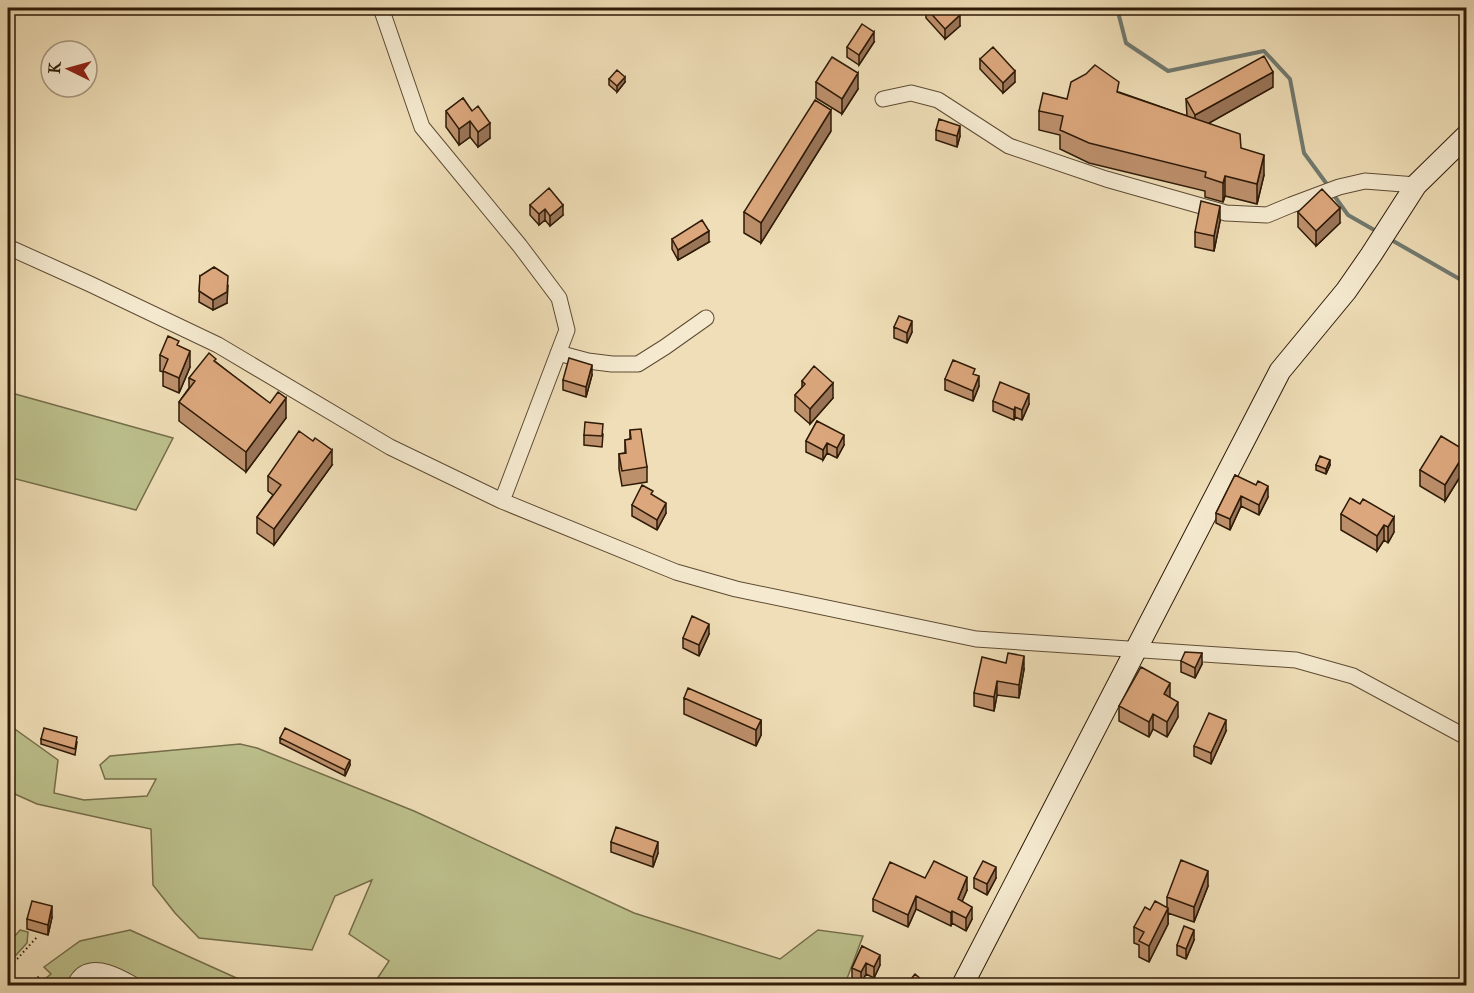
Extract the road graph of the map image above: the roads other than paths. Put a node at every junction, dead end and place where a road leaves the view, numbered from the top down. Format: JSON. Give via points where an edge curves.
{"nodes":[{"id":1,"x":381,"y":8,"type":"edge"},
{"id":2,"x":883,"y":99,"type":"dead end"},
{"id":3,"x":1467,"y":136,"type":"edge"},
{"id":4,"x":1416,"y":185,"type":"junction"},
{"id":5,"x":8,"y":247,"type":"edge"},
{"id":6,"x":706,"y":318,"type":"dead end"},
{"id":7,"x":558,"y":353,"type":"junction"},
{"id":8,"x":502,"y":501,"type":"junction"},
{"id":9,"x":1136,"y":649,"type":"junction"},
{"id":10,"x":1467,"y":737,"type":"edge"},
{"id":11,"x":74,"y":986,"type":"edge"},
{"id":12,"x":136,"y":986,"type":"edge"},
{"id":13,"x":962,"y":986,"type":"edge"}],
"edges":[{"from":1,"to":7,"type":"street","via":[[422,127],[559,298],[567,330]]},
{"from":2,"to":4,"type":"street","via":[[911,93],[938,100],[1009,146],[1226,213],[1268,215],[1365,181]]},
{"from":3,"to":4,"type":"street"},
{"from":4,"to":9,"type":"street","via":[[1346,291],[1280,372]]},
{"from":5,"to":8,"type":"street","via":[[218,345],[390,447]]},
{"from":6,"to":7,"type":"street","via":[[638,364],[588,361]]},
{"from":7,"to":8,"type":"street"},
{"from":8,"to":9,"type":"street","via":[[676,572],[736,589],[976,639]]},
{"from":9,"to":10,"type":"street","via":[[1296,660],[1353,676]]},
{"from":9,"to":13,"type":"street"},
{"from":11,"to":12,"type":"street","via":[[83,974],[98,970]]}]}
